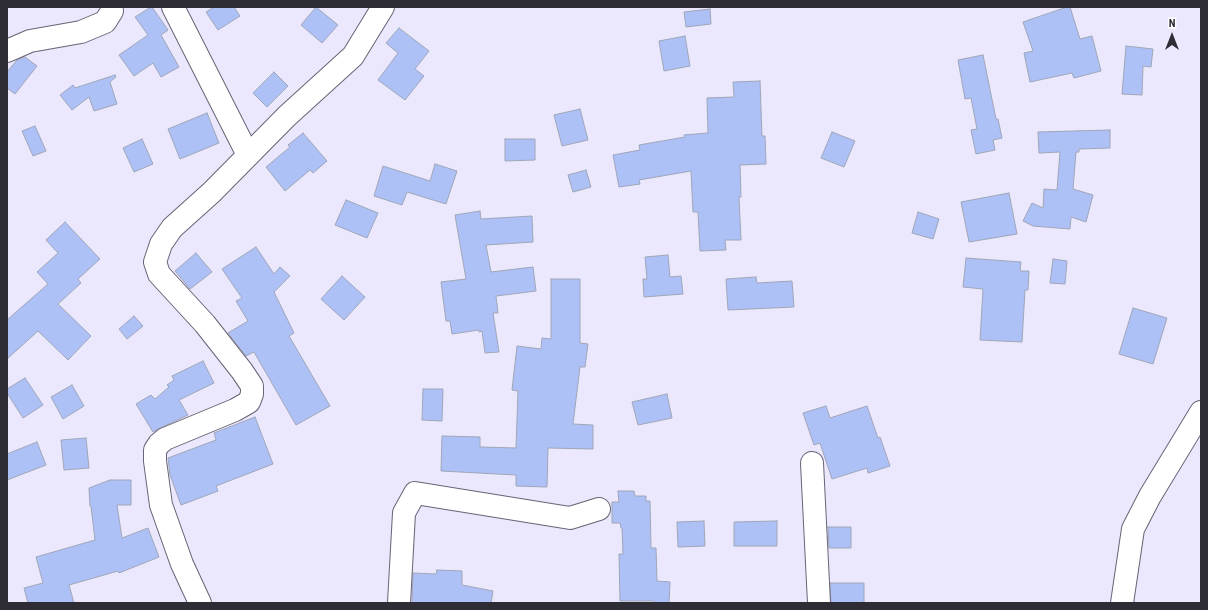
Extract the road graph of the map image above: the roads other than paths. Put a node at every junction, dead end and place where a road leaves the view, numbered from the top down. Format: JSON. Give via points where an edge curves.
{"nodes":[{"id":1,"x":173,"y":7,"type":"edge"},
{"id":2,"x":382,"y":7,"type":"edge"},
{"id":3,"x":112,"y":8,"type":"edge"},
{"id":4,"x":7,"y":51,"type":"edge"},
{"id":5,"x":248,"y":155,"type":"junction"},
{"id":6,"x":1201,"y":412,"type":"edge"},
{"id":7,"x":812,"y":463,"type":"dead end"},
{"id":8,"x":599,"y":509,"type":"dead end"},
{"id":9,"x":200,"y":603,"type":"edge"},
{"id":10,"x":399,"y":603,"type":"edge"},
{"id":11,"x":820,"y":603,"type":"edge"},
{"id":12,"x":1122,"y":603,"type":"edge"}],
"edges":[{"from":1,"to":5,"type":"street"},
{"from":2,"to":5,"type":"street","via":[[353,56]]},
{"from":3,"to":4,"type":"street","via":[[105,22],[82,32],[30,42]]},
{"from":5,"to":9,"type":"street","via":[[172,228],[161,244],[155,262],[159,274],[205,324],[252,386],[249,402],[236,410],[165,439],[156,450],[161,505],[182,564]]},
{"from":6,"to":12,"type":"street","via":[[1133,529]]},
{"from":7,"to":11,"type":"street"},
{"from":8,"to":10,"type":"street","via":[[570,518],[415,493],[404,513]]}]}
